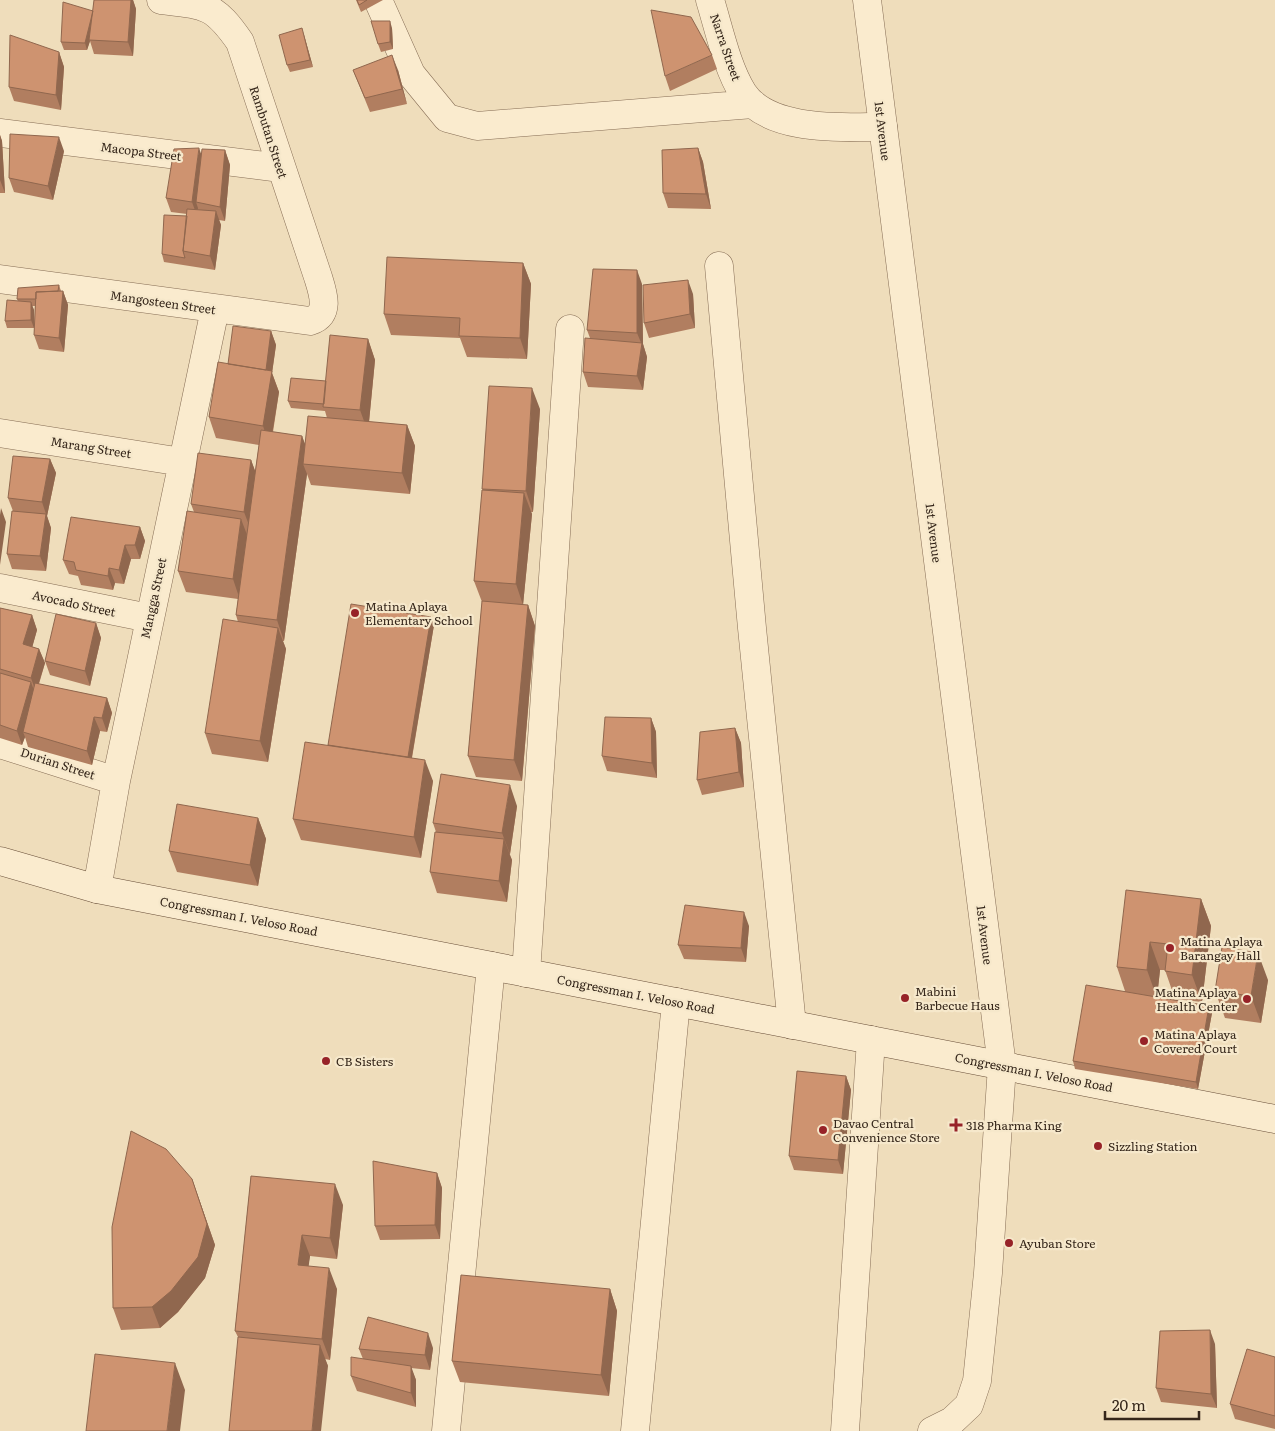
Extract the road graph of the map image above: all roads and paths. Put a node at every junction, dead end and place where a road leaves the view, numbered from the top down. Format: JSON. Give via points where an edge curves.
{"nodes":[{"id":1,"x":160,"y":0,"type":"edge"},
{"id":2,"x":378,"y":0,"type":"edge"},
{"id":3,"x":710,"y":0,"type":"edge"},
{"id":4,"x":867,"y":0,"type":"edge"},
{"id":5,"x":753,"y":104,"type":"junction"},
{"id":6,"x":883,"y":127,"type":"junction"},
{"id":7,"x":0,"y":134,"type":"edge"},
{"id":8,"x":281,"y":168,"type":"junction"},
{"id":9,"x":719,"y":266,"type":"dead end"},
{"id":10,"x":0,"y":279,"type":"edge"},
{"id":11,"x":215,"y":309,"type":"junction"},
{"id":12,"x":322,"y":313,"type":"joint"},
{"id":13,"x":570,"y":329,"type":"dead end"},
{"id":14,"x":0,"y":433,"type":"edge"},
{"id":15,"x":182,"y":462,"type":"junction"},
{"id":16,"x":0,"y":588,"type":"edge"},
{"id":17,"x":149,"y":618,"type":"junction"},
{"id":18,"x":0,"y":744,"type":"edge"},
{"id":19,"x":116,"y":781,"type":"junction"},
{"id":20,"x":0,"y":861,"type":"edge"},
{"id":21,"x":97,"y":889,"type":"junction"},
{"id":22,"x":491,"y":966,"type":"junction"},
{"id":23,"x":526,"y":973,"type":"junction"},
{"id":24,"x":676,"y":1002,"type":"junction"},
{"id":25,"x":792,"y":1025,"type":"junction"},
{"id":26,"x":871,"y":1040,"type":"junction"},
{"id":27,"x":1002,"y":1066,"type":"junction"},
{"id":28,"x":1275,"y":1119,"type":"edge"},
{"id":29,"x":446,"y":1431,"type":"edge"},
{"id":30,"x":635,"y":1431,"type":"edge"},
{"id":31,"x":845,"y":1431,"type":"edge"},
{"id":32,"x":932,"y":1431,"type":"edge"}],
"edges":[{"from":1,"to":8,"type":"street","name":"Rambutan Street","via":[[211,9],[230,28],[240,42]]},
{"from":2,"to":5,"type":"street","via":[[410,74],[447,118],[477,126]]},
{"from":3,"to":5,"type":"street","name":"Narra Street","via":[[735,78]]},
{"from":4,"to":6,"type":"street","name":"1st Avenue"},
{"from":5,"to":6,"type":"street","name":"Narra Street","via":[[771,115],[802,124]]},
{"from":6,"to":27,"type":"street","name":"1st Avenue"},
{"from":7,"to":8,"type":"street","name":"Macopa Street"},
{"from":8,"to":12,"type":"street","name":"Rambutan Street","via":[[323,294]]},
{"from":9,"to":25,"type":"street"},
{"from":10,"to":11,"type":"street","name":"Mangosteen Street"},
{"from":11,"to":12,"type":"street","name":"Mangosteen Street","via":[[310,321]]},
{"from":11,"to":15,"type":"street","name":"Mangga Street"},
{"from":13,"to":23,"type":"street"},
{"from":14,"to":15,"type":"street","name":"Marang Street"},
{"from":15,"to":17,"type":"street","name":"Mangga Street"},
{"from":16,"to":17,"type":"street","name":"Avocado Street"},
{"from":17,"to":19,"type":"street","name":"Mangga Street"},
{"from":18,"to":19,"type":"street","name":"Durian Street"},
{"from":19,"to":21,"type":"street","name":"Mangga Street"},
{"from":20,"to":21,"type":"street","name":"Congressman I. Veloso Road"},
{"from":21,"to":22,"type":"street","name":"Congressman I. Veloso Road"},
{"from":22,"to":23,"type":"street","name":"Congressman I. Veloso Road"},
{"from":22,"to":29,"type":"street"},
{"from":23,"to":24,"type":"street","name":"Congressman I. Veloso Road"},
{"from":24,"to":25,"type":"street","name":"Congressman I. Veloso Road"},
{"from":24,"to":30,"type":"street"},
{"from":25,"to":26,"type":"street","name":"Congressman I. Veloso Road"},
{"from":26,"to":27,"type":"street","name":"Congressman I. Veloso Road"},
{"from":26,"to":31,"type":"street"},
{"from":27,"to":28,"type":"street","name":"Congressman I. Veloso Road"},
{"from":27,"to":32,"type":"street","name":"1st Avenue","via":[[977,1381],[969,1405],[952,1421]]}]}
